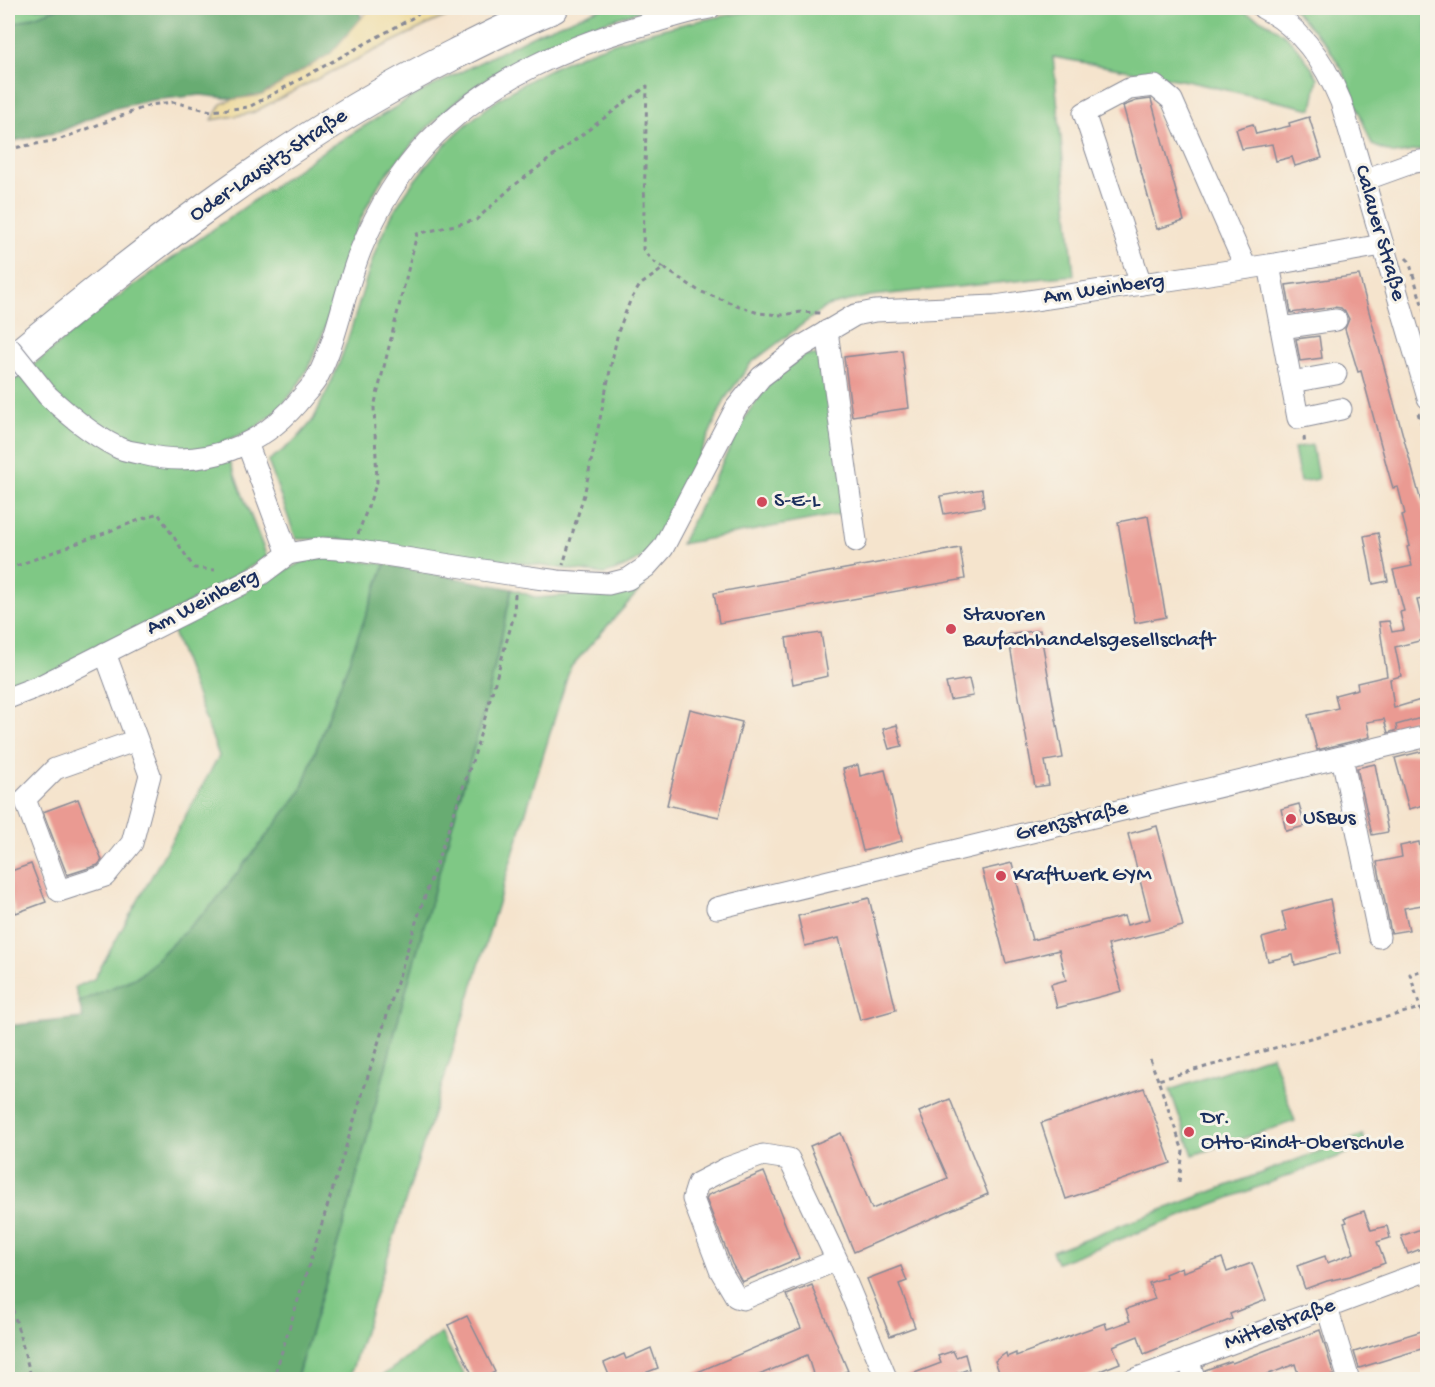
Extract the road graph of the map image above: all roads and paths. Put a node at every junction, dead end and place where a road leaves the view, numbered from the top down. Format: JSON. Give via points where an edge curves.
{"nodes":[{"id":1,"x":424,"y":8,"type":"edge"},
{"id":2,"x":554,"y":8,"type":"edge"},
{"id":3,"x":710,"y":8,"type":"edge"},
{"id":4,"x":1263,"y":8,"type":"edge"},
{"id":5,"x":8,"y":149,"type":"edge"},
{"id":6,"x":1428,"y":160,"type":"edge"},
{"id":7,"x":1364,"y":180,"type":"junction"},
{"id":8,"x":1383,"y":245,"type":"junction"},
{"id":9,"x":1269,"y":265,"type":"junction"},
{"id":10,"x":664,"y":268,"type":"junction"},
{"id":11,"x":1246,"y":268,"type":"junction"},
{"id":12,"x":1140,"y":284,"type":"junction"},
{"id":13,"x":1336,"y":320,"type":"dead end"},
{"id":14,"x":1281,"y":328,"type":"junction"},
{"id":15,"x":827,"y":330,"type":"junction"},
{"id":16,"x":8,"y":346,"type":"edge"},
{"id":17,"x":8,"y":363,"type":"edge"},
{"id":18,"x":1336,"y":374,"type":"dead end"},
{"id":19,"x":1291,"y":382,"type":"junction"},
{"id":20,"x":1428,"y":398,"type":"edge"},
{"id":21,"x":1341,"y":409,"type":"dead end"},
{"id":22,"x":1304,"y":437,"type":"dead end"},
{"id":23,"x":247,"y":443,"type":"junction"},
{"id":24,"x":1305,"y":446,"type":"dead end"},
{"id":25,"x":856,"y":541,"type":"dead end"},
{"id":26,"x":353,"y":550,"type":"junction"},
{"id":27,"x":288,"y":554,"type":"junction"},
{"id":28,"x":8,"y":568,"type":"edge"},
{"id":29,"x":215,"y":570,"type":"dead end"},
{"id":30,"x":515,"y":575,"type":"junction"},
{"id":31,"x":558,"y":581,"type":"junction"},
{"id":32,"x":105,"y":653,"type":"junction"},
{"id":33,"x":8,"y":698,"type":"edge"},
{"id":34,"x":1428,"y":736,"type":"edge"},
{"id":35,"x":137,"y":740,"type":"junction"},
{"id":36,"x":1342,"y":757,"type":"junction"},
{"id":37,"x":717,"y":908,"type":"dead end"},
{"id":38,"x":1379,"y":937,"type":"dead end"},
{"id":39,"x":1428,"y":969,"type":"edge"},
{"id":40,"x":1420,"y":1008,"type":"junction"},
{"id":41,"x":1428,"y":1034,"type":"edge"},
{"id":42,"x":1150,"y":1059,"type":"dead end"},
{"id":43,"x":1158,"y":1080,"type":"junction"},
{"id":44,"x":1179,"y":1182,"type":"dead end"},
{"id":45,"x":837,"y":1260,"type":"junction"},
{"id":46,"x":1428,"y":1270,"type":"edge"},
{"id":47,"x":8,"y":1292,"type":"edge"},
{"id":48,"x":1327,"y":1308,"type":"junction"},
{"id":49,"x":1188,"y":1359,"type":"junction"},
{"id":50,"x":32,"y":1380,"type":"edge"},
{"id":51,"x":273,"y":1380,"type":"edge"},
{"id":52,"x":887,"y":1380,"type":"edge"},
{"id":53,"x":1132,"y":1380,"type":"edge"},
{"id":54,"x":1195,"y":1380,"type":"edge"},
{"id":55,"x":1349,"y":1380,"type":"edge"}],
"edges":[{"from":1,"to":5,"type":"path","via":[[249,107],[211,111],[173,102],[150,105],[58,140]]},
{"from":2,"to":17,"type":"highway","name":"Oder-Lausitz-Straße","via":[[412,75],[317,132],[177,227]]},
{"from":3,"to":23,"type":"street","via":[[641,25],[544,60],[495,88],[428,143],[390,191],[361,250],[337,329],[316,379],[289,415]]},
{"from":4,"to":7,"type":"street","name":"Calauer Straße","via":[[1298,33],[1331,79]]},
{"from":6,"to":7,"type":"street"},
{"from":7,"to":8,"type":"street","name":"Calauer Straße"},
{"from":8,"to":9,"type":"street","name":"Am Weinberg"},
{"from":8,"to":20,"type":"street","name":"Calauer Straße"},
{"from":9,"to":11,"type":"street","name":"Am Weinberg"},
{"from":9,"to":14,"type":"street"},
{"from":10,"to":15,"type":"path","via":[[699,291],[758,313],[822,313]]},
{"from":10,"to":26,"type":"path","via":[[643,249],[647,86],[476,220],[417,234],[374,407],[376,482]]},
{"from":10,"to":31,"type":"path","via":[[640,285],[618,332],[585,491]]},
{"from":11,"to":12,"type":"street","name":"Am Weinberg"},
{"from":11,"to":12,"type":"street","via":[[1172,100],[1155,86],[1129,89],[1084,112]]},
{"from":12,"to":15,"type":"street","name":"Am Weinberg","via":[[995,306],[875,311],[855,315]]},
{"from":13,"to":14,"type":"street"},
{"from":14,"to":19,"type":"street"},
{"from":15,"to":25,"type":"street"},
{"from":15,"to":31,"type":"street","name":"Am Weinberg","via":[[761,377],[736,408],[663,549],[646,567],[628,579],[608,584]]},
{"from":16,"to":23,"type":"street","bridge":true,"via":[[48,396],[81,426],[119,448],[156,458],[193,459]]},
{"from":18,"to":19,"type":"street"},
{"from":19,"to":21,"type":"street","via":[[1298,418]]},
{"from":22,"to":24,"type":"path"},
{"from":23,"to":27,"type":"street"},
{"from":26,"to":27,"type":"street","name":"Am Weinberg"},
{"from":26,"to":30,"type":"street","name":"Am Weinberg"},
{"from":27,"to":32,"type":"street","name":"Am Weinberg","via":[[260,575]]},
{"from":28,"to":29,"type":"path","via":[[158,513],[194,568]]},
{"from":30,"to":31,"type":"street","name":"Am Weinberg"},
{"from":30,"to":51,"type":"path","via":[[514,615],[475,753],[416,922]]},
{"from":32,"to":33,"type":"street","name":"Am Weinberg"},
{"from":32,"to":35,"type":"street"},
{"from":34,"to":36,"type":"street","name":"Grenzstraße"},
{"from":35,"to":35,"type":"street","via":[[150,775],[132,843],[105,876],[59,891],[25,799],[55,769]]},
{"from":36,"to":37,"type":"street","name":"Grenzstraße"},
{"from":36,"to":38,"type":"street"},
{"from":39,"to":40,"type":"path","via":[[1410,974]]},
{"from":40,"to":41,"type":"path"},
{"from":40,"to":43,"type":"path"},
{"from":42,"to":43,"type":"path"},
{"from":43,"to":44,"type":"path","via":[[1183,1151]]},
{"from":45,"to":45,"type":"street","via":[[789,1159],[763,1155],[698,1183],[693,1199],[720,1270],[735,1297],[743,1299]]},
{"from":45,"to":52,"type":"street"},
{"from":46,"to":48,"type":"street","name":"Mittelstraße"},
{"from":47,"to":50,"type":"path"},
{"from":48,"to":49,"type":"street","name":"Mittelstraße"},
{"from":48,"to":55,"type":"street"},
{"from":49,"to":53,"type":"street","name":"Mittelstraße"},
{"from":49,"to":54,"type":"street"}]}
